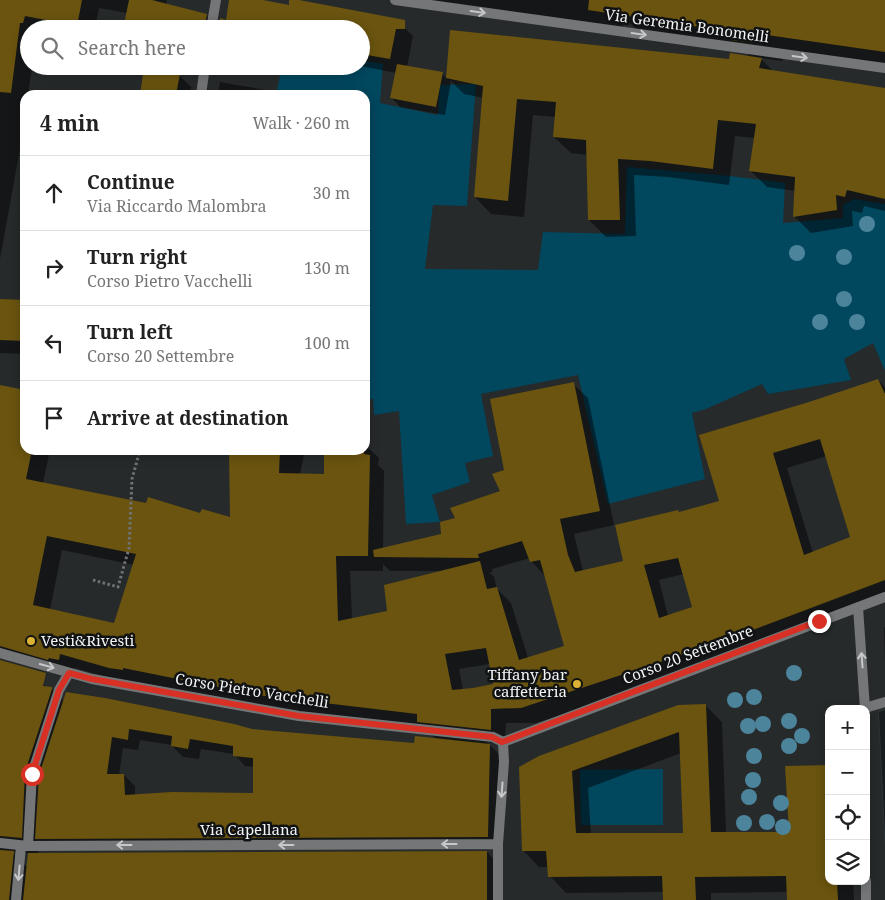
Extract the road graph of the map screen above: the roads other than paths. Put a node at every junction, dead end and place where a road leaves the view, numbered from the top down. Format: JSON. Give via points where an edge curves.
{"nodes":[{"id":1,"x":216,"y":0,"type":"edge"},
{"id":2,"x":395,"y":0,"type":"edge"},
{"id":3,"x":213,"y":20,"type":"edge"},
{"id":4,"x":885,"y":68,"type":"edge"},
{"id":5,"x":204,"y":75,"type":"edge"},
{"id":6,"x":202,"y":90,"type":"edge"},
{"id":7,"x":885,"y":597,"type":"edge"},
{"id":8,"x":858,"y":607,"type":"junction"},
{"id":9,"x":0,"y":654,"type":"edge"},
{"id":10,"x":69,"y":673,"type":"junction"},
{"id":11,"x":885,"y":702,"type":"edge"},
{"id":12,"x":865,"y":705,"type":"edge"},
{"id":13,"x":870,"y":707,"type":"edge"},
{"id":14,"x":502,"y":742,"type":"junction"},
{"id":15,"x":0,"y":844,"type":"edge"},
{"id":16,"x":498,"y":844,"type":"junction"},
{"id":17,"x":25,"y":846,"type":"junction"},
{"id":18,"x":866,"y":885,"type":"edge"},
{"id":19,"x":16,"y":900,"type":"edge"},
{"id":20,"x":498,"y":900,"type":"edge"},
{"id":21,"x":866,"y":900,"type":"edge"}],
"edges":[{"from":1,"to":3,"type":"street"},
{"from":2,"to":4,"type":"street","name":"Via Geremia Bonomelli","one_way":true},
{"from":5,"to":6,"type":"street"},
{"from":7,"to":8,"type":"street","name":"Corso 20 Settembre"},
{"from":12,"to":8,"type":"street","one_way":true},
{"from":8,"to":14,"type":"street","name":"Corso 20 Settembre"},
{"from":9,"to":10,"type":"street","name":"Corso Pietro Vacchelli","one_way":true},
{"from":10,"to":14,"type":"street","name":"Corso Pietro Vacchelli","via":[[299,716],[492,737]]},
{"from":10,"to":17,"type":"street","via":[[59,690],[32,774]]},
{"from":11,"to":13,"type":"street"},
{"from":14,"to":16,"type":"street","one_way":true,"via":[[504,762]]},
{"from":15,"to":17,"type":"street","name":"Via Capellana"},
{"from":16,"to":17,"type":"street","name":"Via Capellana","one_way":true},
{"from":16,"to":20,"type":"street"},
{"from":17,"to":19,"type":"street","one_way":true},
{"from":18,"to":21,"type":"street"}]}
